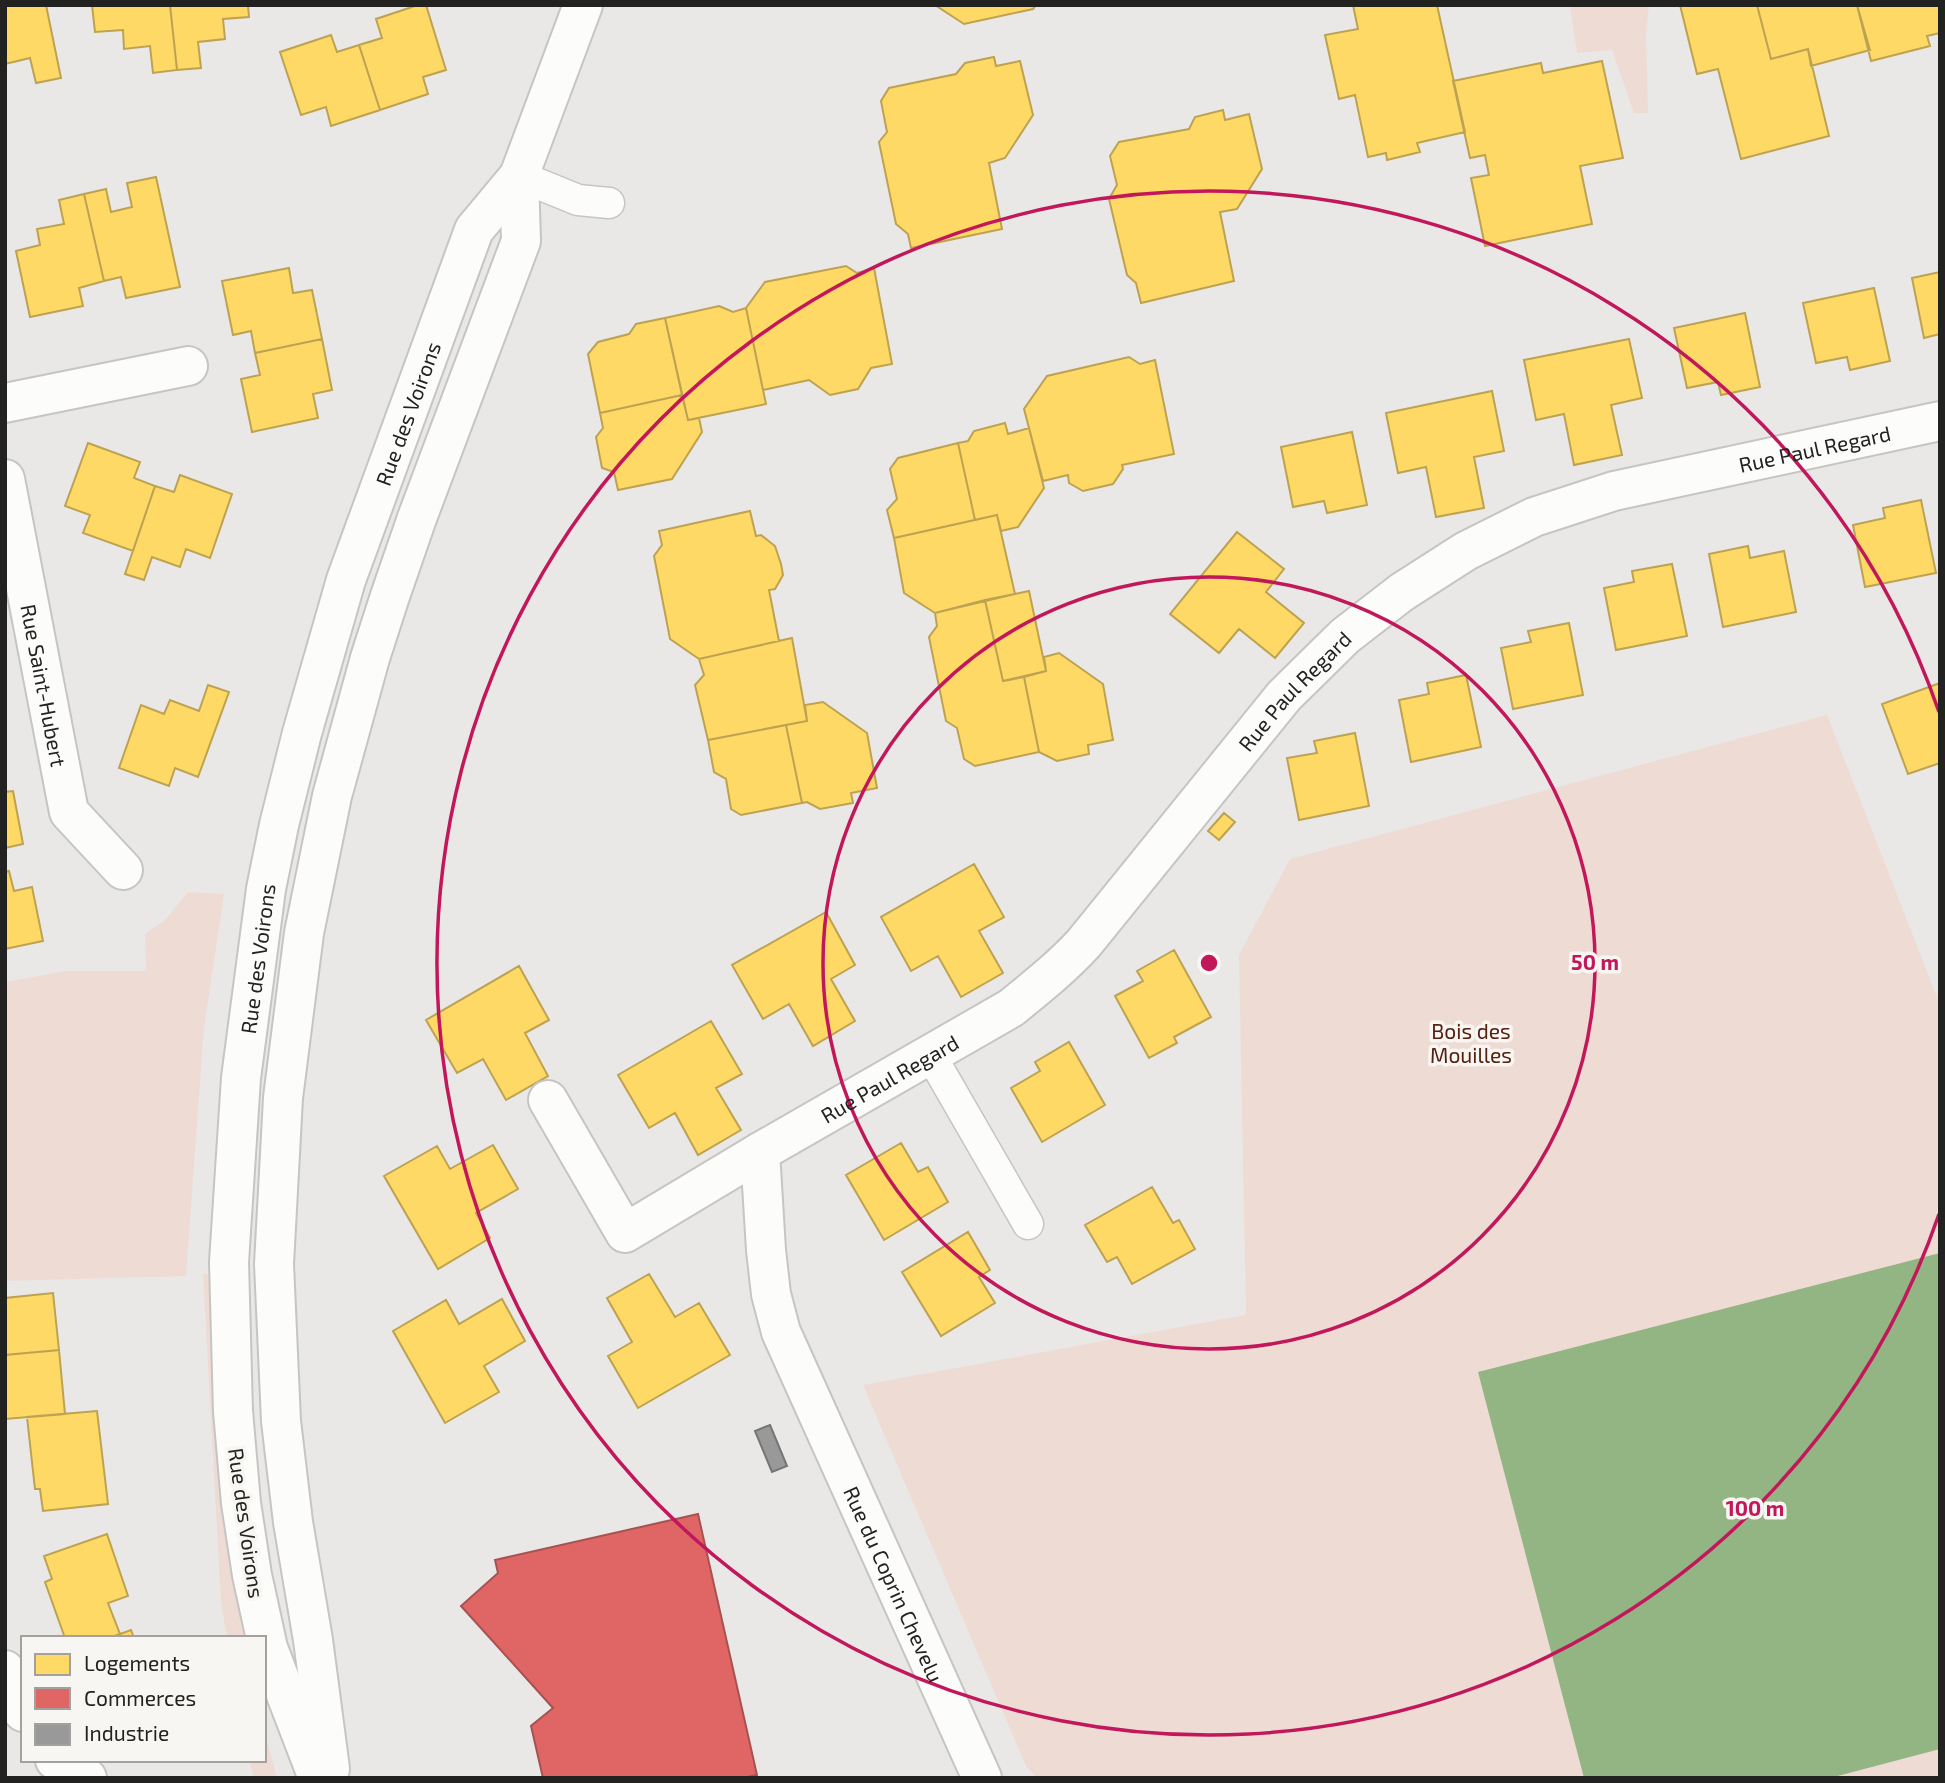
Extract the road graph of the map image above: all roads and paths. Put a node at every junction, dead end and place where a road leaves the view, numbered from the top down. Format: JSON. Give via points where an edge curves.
{"nodes":[{"id":1,"x":583,"y":5,"type":"edge"},
{"id":2,"x":519,"y":176,"type":"junction"},
{"id":3,"x":609,"y":203,"type":"dead end"},
{"id":4,"x":188,"y":366,"type":"dead end"},
{"id":5,"x":5,"y":403,"type":"edge"},
{"id":6,"x":1940,"y":421,"type":"edge"},
{"id":7,"x":5,"y":480,"type":"edge"},
{"id":8,"x":123,"y":870,"type":"dead end"},
{"id":9,"x":930,"y":1055,"type":"junction"},
{"id":10,"x":548,"y":1100,"type":"dead end"},
{"id":11,"x":760,"y":1152,"type":"junction"},
{"id":12,"x":1028,"y":1224,"type":"dead end"},
{"id":13,"x":265,"y":1636,"type":"edge"},
{"id":14,"x":266,"y":1639,"type":"edge"},
{"id":15,"x":5,"y":1670,"type":"edge"},
{"id":16,"x":21,"y":1707,"type":"edge"},
{"id":17,"x":59,"y":1762,"type":"edge"},
{"id":18,"x":87,"y":1778,"type":"edge"},
{"id":19,"x":318,"y":1778,"type":"edge"},
{"id":20,"x":331,"y":1778,"type":"edge"},
{"id":21,"x":982,"y":1778,"type":"edge"}],
"edges":[{"from":1,"to":2,"type":"street","name":"Rue des Voirons"},
{"from":2,"to":3,"type":"lane","via":[[578,200]]},
{"from":2,"to":13,"type":"street","name":"Rue des Voirons","via":[[474,230],[346,580],[305,720],[266,889],[241,1078],[229,1262],[239,1476],[251,1575]]},
{"from":2,"to":20,"type":"street","name":"Rue des Voirons","via":[[521,241],[390,596],[332,796],[304,933],[283,1098],[274,1264],[281,1421]]},
{"from":4,"to":5,"type":"street"},
{"from":6,"to":9,"type":"street","name":"Rue Paul Regard","via":[[1614,491],[1534,517],[1466,551],[1345,636],[1284,696],[1064,964],[1011,1008]]},
{"from":7,"to":8,"type":"street","name":"Rue Saint-Hubert","via":[[69,813]]},
{"from":9,"to":11,"type":"street","name":"Rue Paul Regard"},
{"from":9,"to":12,"type":"lane"},
{"from":10,"to":11,"type":"street","name":"Rue Paul Regard","via":[[625,1233]]},
{"from":11,"to":21,"type":"street","name":"Rue du Coprin Chevelu","via":[[771,1294],[781,1332]]},
{"from":14,"to":19,"type":"street","name":"Rue des Voirons"},
{"from":15,"to":16,"type":"street"},
{"from":17,"to":18,"type":"street"}]}
